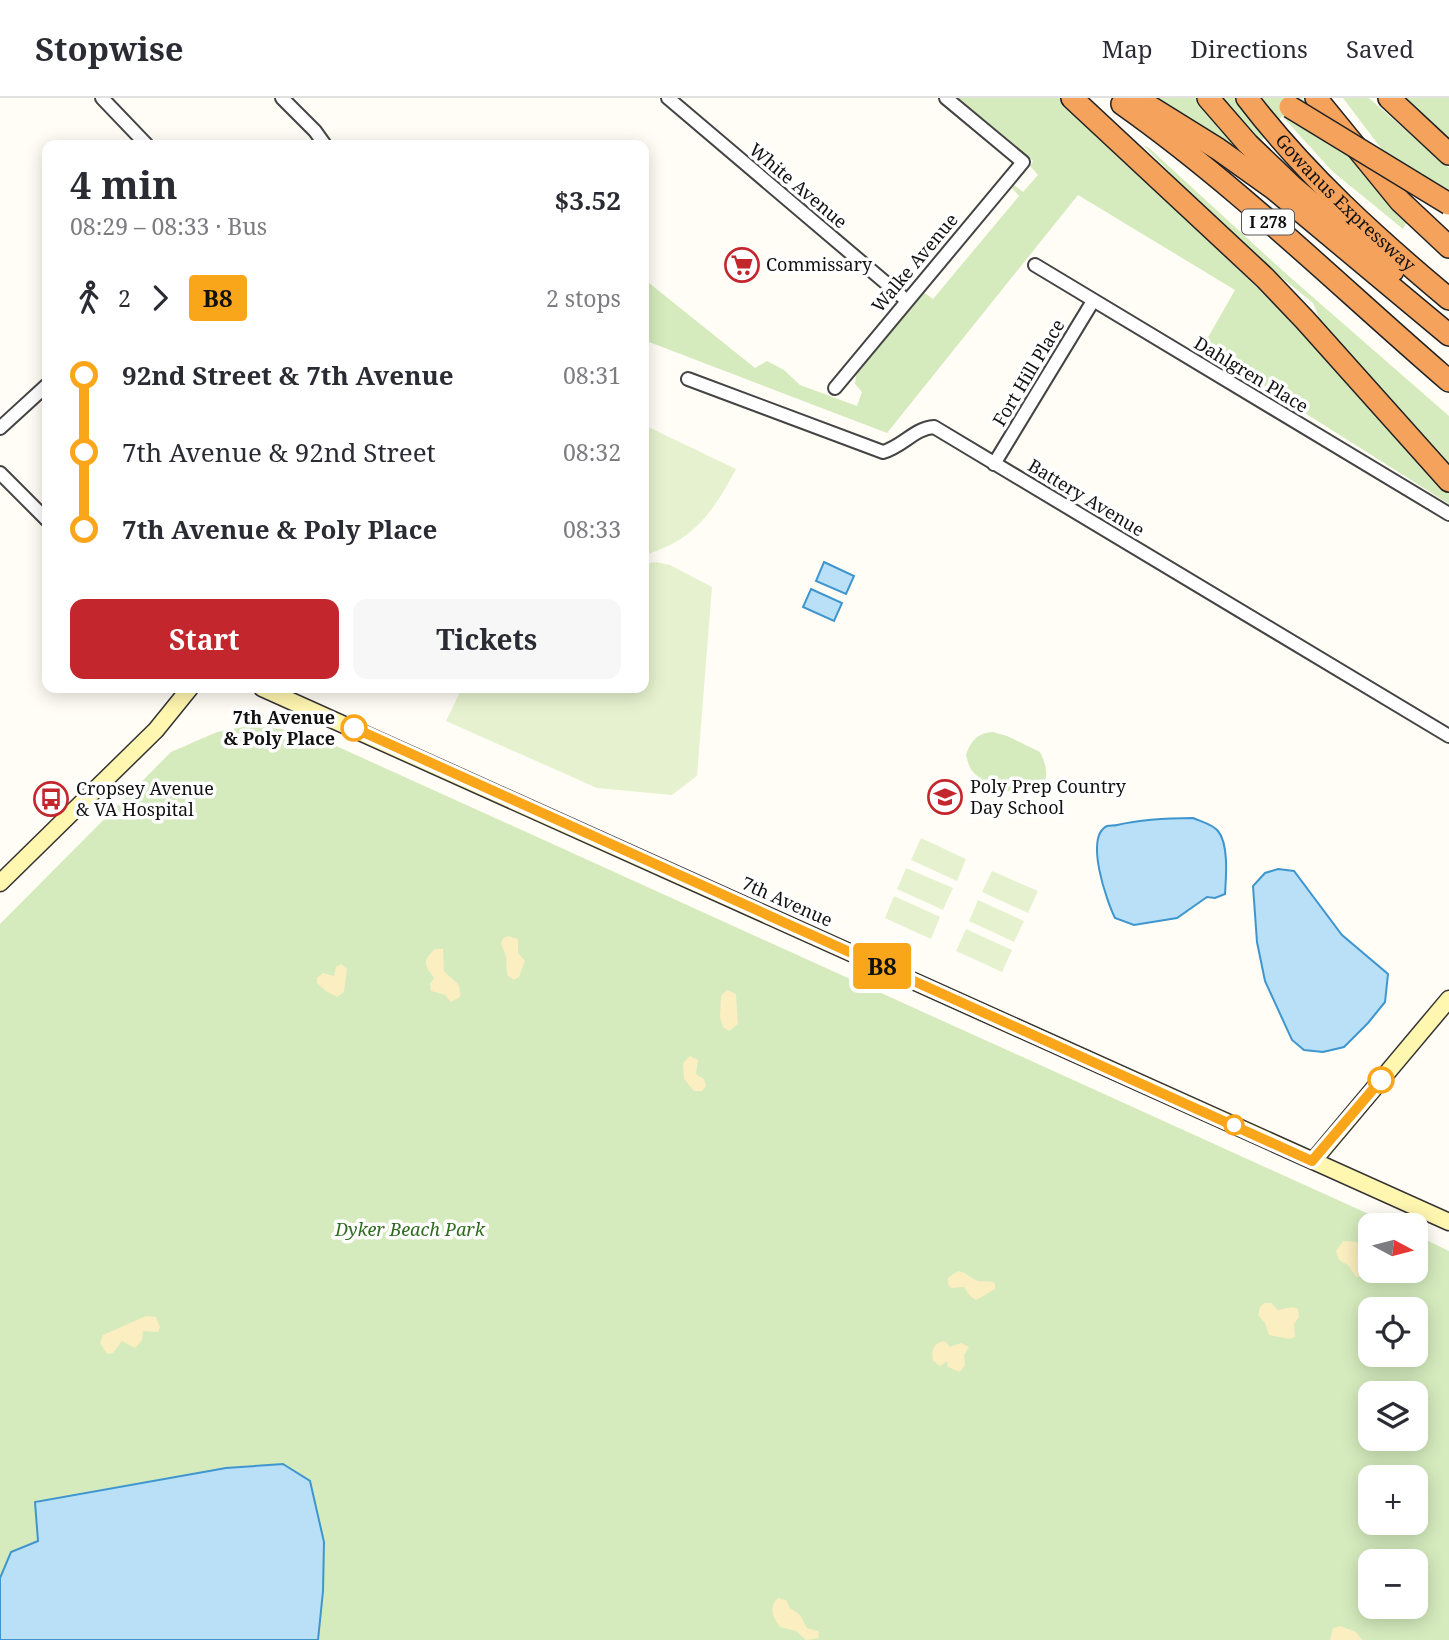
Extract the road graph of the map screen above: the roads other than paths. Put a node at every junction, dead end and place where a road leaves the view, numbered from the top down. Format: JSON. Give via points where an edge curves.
{"nodes":[{"id":1,"x":102,"y":98,"type":"edge"},
{"id":2,"x":282,"y":98,"type":"edge"},
{"id":3,"x":668,"y":98,"type":"edge"},
{"id":4,"x":946,"y":98,"type":"edge"},
{"id":5,"x":1072,"y":98,"type":"edge"},
{"id":6,"x":1208,"y":98,"type":"edge"},
{"id":7,"x":1247,"y":98,"type":"edge"},
{"id":8,"x":1316,"y":98,"type":"edge"},
{"id":9,"x":1389,"y":98,"type":"edge"},
{"id":10,"x":1129,"y":101,"type":"edge"},
{"id":11,"x":1286,"y":102,"type":"edge"},
{"id":12,"x":142,"y":140,"type":"edge"},
{"id":13,"x":322,"y":140,"type":"edge"},
{"id":14,"x":1449,"y":154,"type":"edge"},
{"id":15,"x":1449,"y":204,"type":"edge"},
{"id":16,"x":1449,"y":247,"type":"edge"},
{"id":17,"x":1035,"y":265,"type":"dead end"},
{"id":18,"x":1449,"y":299,"type":"edge"},
{"id":19,"x":906,"y":300,"type":"junction"},
{"id":20,"x":1093,"y":301,"type":"junction"},
{"id":21,"x":1449,"y":317,"type":"edge"},
{"id":22,"x":1449,"y":335,"type":"edge"},
{"id":23,"x":1409,"y":347,"type":"junction"},
{"id":24,"x":688,"y":379,"type":"dead end"},
{"id":25,"x":1449,"y":381,"type":"edge"},
{"id":26,"x":835,"y":388,"type":"dead end"},
{"id":27,"x":42,"y":390,"type":"edge"},
{"id":28,"x":1449,"y":391,"type":"edge"},
{"id":29,"x":0,"y":428,"type":"edge"},
{"id":30,"x":994,"y":464,"type":"junction"},
{"id":31,"x":0,"y":473,"type":"edge"},
{"id":32,"x":1449,"y":481,"type":"edge"},
{"id":33,"x":1449,"y":514,"type":"edge"},
{"id":34,"x":42,"y":515,"type":"edge"},
{"id":35,"x":186,"y":693,"type":"edge"},
{"id":36,"x":273,"y":693,"type":"edge"},
{"id":37,"x":1449,"y":736,"type":"edge"},
{"id":38,"x":0,"y":883,"type":"edge"},
{"id":39,"x":1449,"y":999,"type":"edge"},
{"id":40,"x":1312,"y":1161,"type":"junction"},
{"id":41,"x":1449,"y":1222,"type":"edge"}],
"edges":[{"from":1,"to":12,"type":"street"},
{"from":2,"to":13,"type":"street"},
{"from":3,"to":19,"type":"street","name":"White Avenue"},
{"from":4,"to":19,"type":"street","name":"Walke Avenue","via":[[1023,162]]},
{"from":5,"to":32,"type":"highway","via":[[1255,269]]},
{"from":6,"to":21,"type":"highway","number":"I 278","via":[[1248,144]]},
{"from":7,"to":18,"type":"highway","name":"Gowanus Expressway","via":[[1339,201]]},
{"from":8,"to":16,"type":"highway","via":[[1400,201]]},
{"from":9,"to":14,"type":"highway"},
{"from":10,"to":22,"type":"highway","name":"Gowanus Expressway","number":"I 278","via":[[1247,169]]},
{"from":10,"to":23,"type":"highway","name":"Gowanus Expressway","number":"I 278"},
{"from":11,"to":15,"type":"highway","bridge":true},
{"from":17,"to":20,"type":"street","name":"Dahlgren Place"},
{"from":19,"to":26,"type":"street","name":"Walke Avenue"},
{"from":20,"to":30,"type":"street","name":"Fort Hill Place"},
{"from":20,"to":33,"type":"street","name":"Dahlgren Place"},
{"from":23,"to":25,"type":"highway","name":"Gowanus Expressway","number":"I 278"},
{"from":23,"to":28,"type":"highway"},
{"from":24,"to":30,"type":"street","name":"Battery Avenue","via":[[883,452],[895,449],[923,428],[934,427]]},
{"from":27,"to":29,"type":"street"},
{"from":30,"to":37,"type":"street","name":"Battery Avenue"},
{"from":31,"to":34,"type":"street"},
{"from":35,"to":38,"type":"main road","via":[[156,730]]},
{"from":36,"to":40,"type":"main road","name":"7th Avenue"},
{"from":39,"to":40,"type":"main road"},
{"from":40,"to":41,"type":"main road","name":"7th Avenue"}]}
